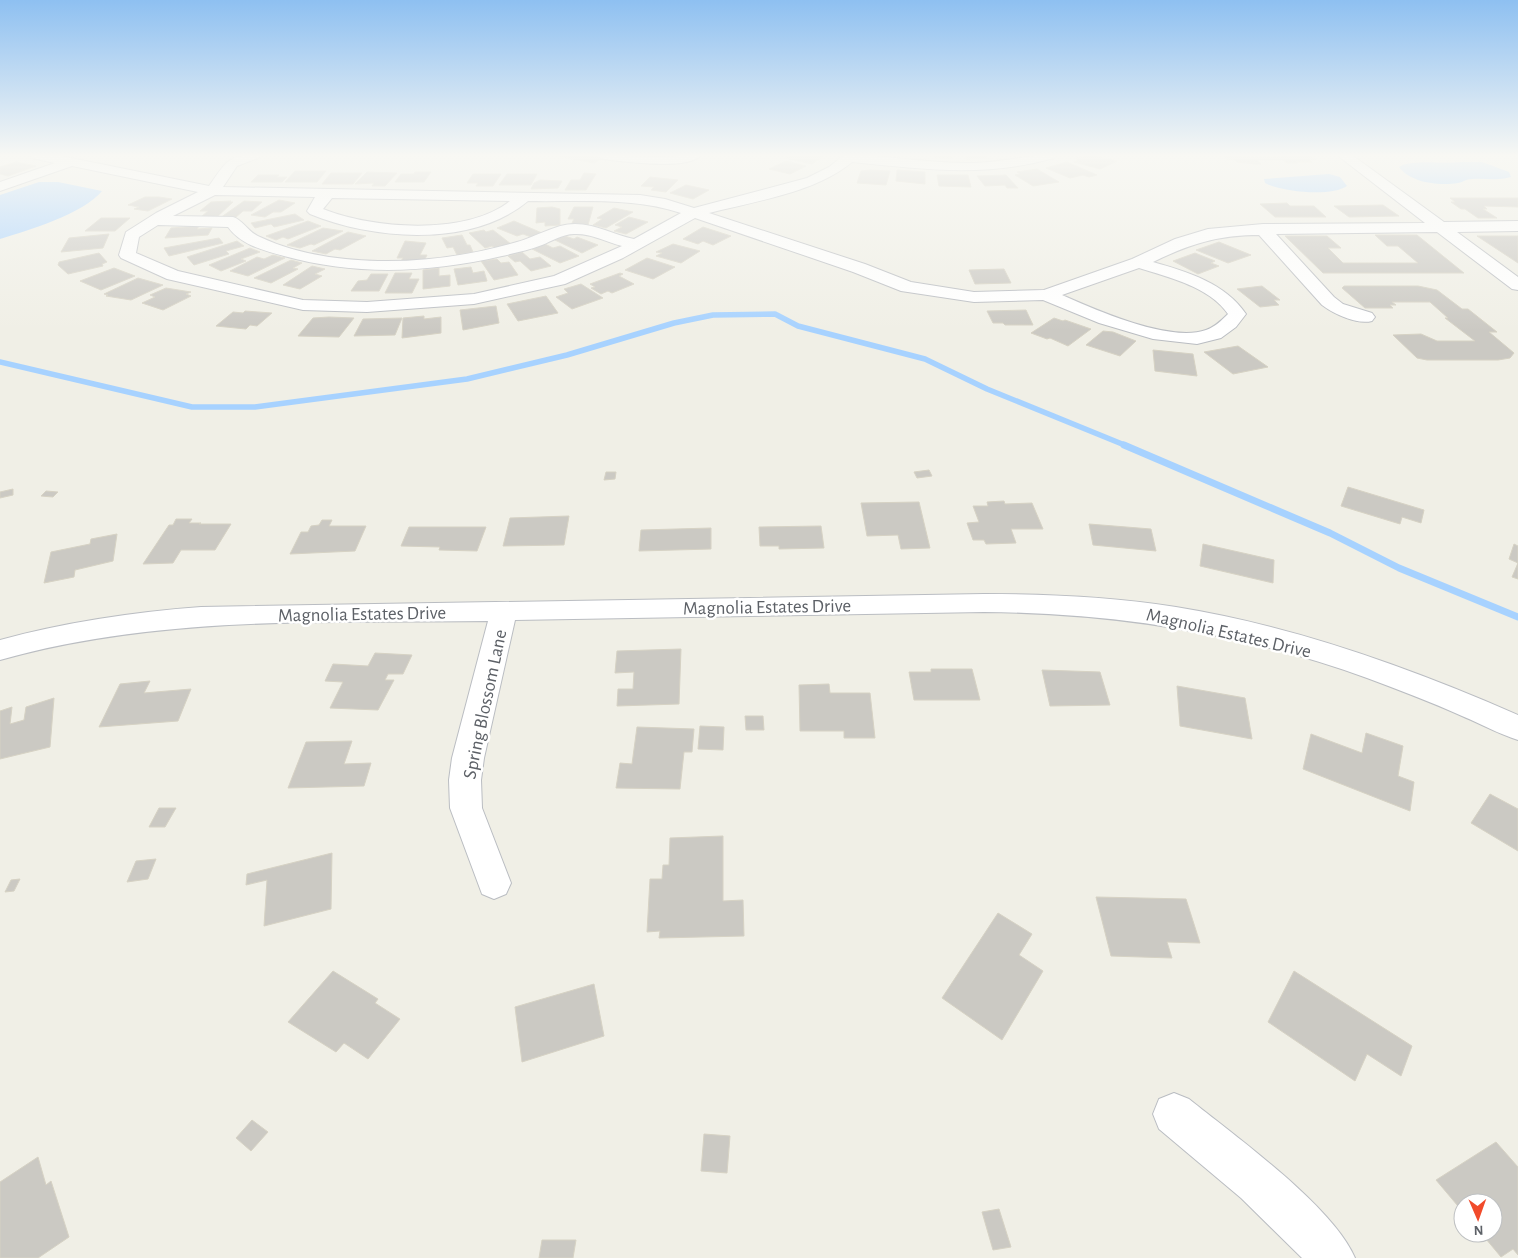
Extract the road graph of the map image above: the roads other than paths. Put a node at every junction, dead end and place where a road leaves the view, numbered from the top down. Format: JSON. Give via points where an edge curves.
{"nodes":[{"id":1,"x":167,"y":214,"type":"edge"},
{"id":2,"x":320,"y":214,"type":"edge"},
{"id":3,"x":500,"y":214,"type":"edge"},
{"id":4,"x":692,"y":214,"type":"edge"},
{"id":5,"x":700,"y":214,"type":"edge"},
{"id":6,"x":1422,"y":214,"type":"edge"},
{"id":7,"x":154,"y":220,"type":"junction"},
{"id":8,"x":1518,"y":226,"type":"edge"},
{"id":9,"x":1440,"y":227,"type":"junction"},
{"id":10,"x":1263,"y":229,"type":"junction"},
{"id":11,"x":635,"y":244,"type":"junction"},
{"id":12,"x":1138,"y":263,"type":"junction"},
{"id":13,"x":1518,"y":285,"type":"edge"},
{"id":14,"x":1046,"y":294,"type":"junction"},
{"id":15,"x":1366,"y":317,"type":"dead end"},
{"id":16,"x":504,"y":611,"type":"junction"},
{"id":17,"x":0,"y":650,"type":"edge"},
{"id":18,"x":1518,"y":728,"type":"edge"},
{"id":19,"x":494,"y":883,"type":"dead end"},
{"id":20,"x":1174,"y":1114,"type":"dead end"},
{"id":21,"x":1332,"y":1258,"type":"edge"}],
"edges":[{"from":1,"to":7,"type":"street"},
{"from":2,"to":3,"type":"street","via":[[373,229],[419,230],[469,224]]},
{"from":4,"to":11,"type":"street"},
{"from":5,"to":14,"type":"street","via":[[906,287],[974,297]]},
{"from":6,"to":9,"type":"street"},
{"from":7,"to":11,"type":"street","via":[[233,222],[246,238],[264,245],[339,264],[369,266],[403,266],[477,256],[575,229]]},
{"from":7,"to":11,"type":"street","via":[[132,235],[127,255],[173,274],[303,305],[367,306],[474,299],[559,280]]},
{"from":8,"to":9,"type":"street"},
{"from":9,"to":10,"type":"street"},
{"from":9,"to":13,"type":"street"},
{"from":10,"to":12,"type":"street","via":[[1208,234],[1181,242]]},
{"from":10,"to":15,"type":"street","via":[[1337,308]]},
{"from":12,"to":14,"type":"street"},
{"from":12,"to":14,"type":"street","via":[[1208,289],[1228,301],[1237,314],[1213,335],[1183,338],[1139,330]]},
{"from":16,"to":17,"type":"street","name":"Magnolia Estates Drive","via":[[201,616],[135,621],[62,633]]},
{"from":16,"to":18,"type":"street","name":"Magnolia Estates Drive","via":[[984,603],[1058,604],[1129,610],[1206,622],[1321,652],[1437,694]]},
{"from":16,"to":19,"type":"street","name":"Spring Blossom Lane","via":[[465,780],[466,808]]},
{"from":20,"to":21,"type":"street","via":[[1278,1204]]}]}
